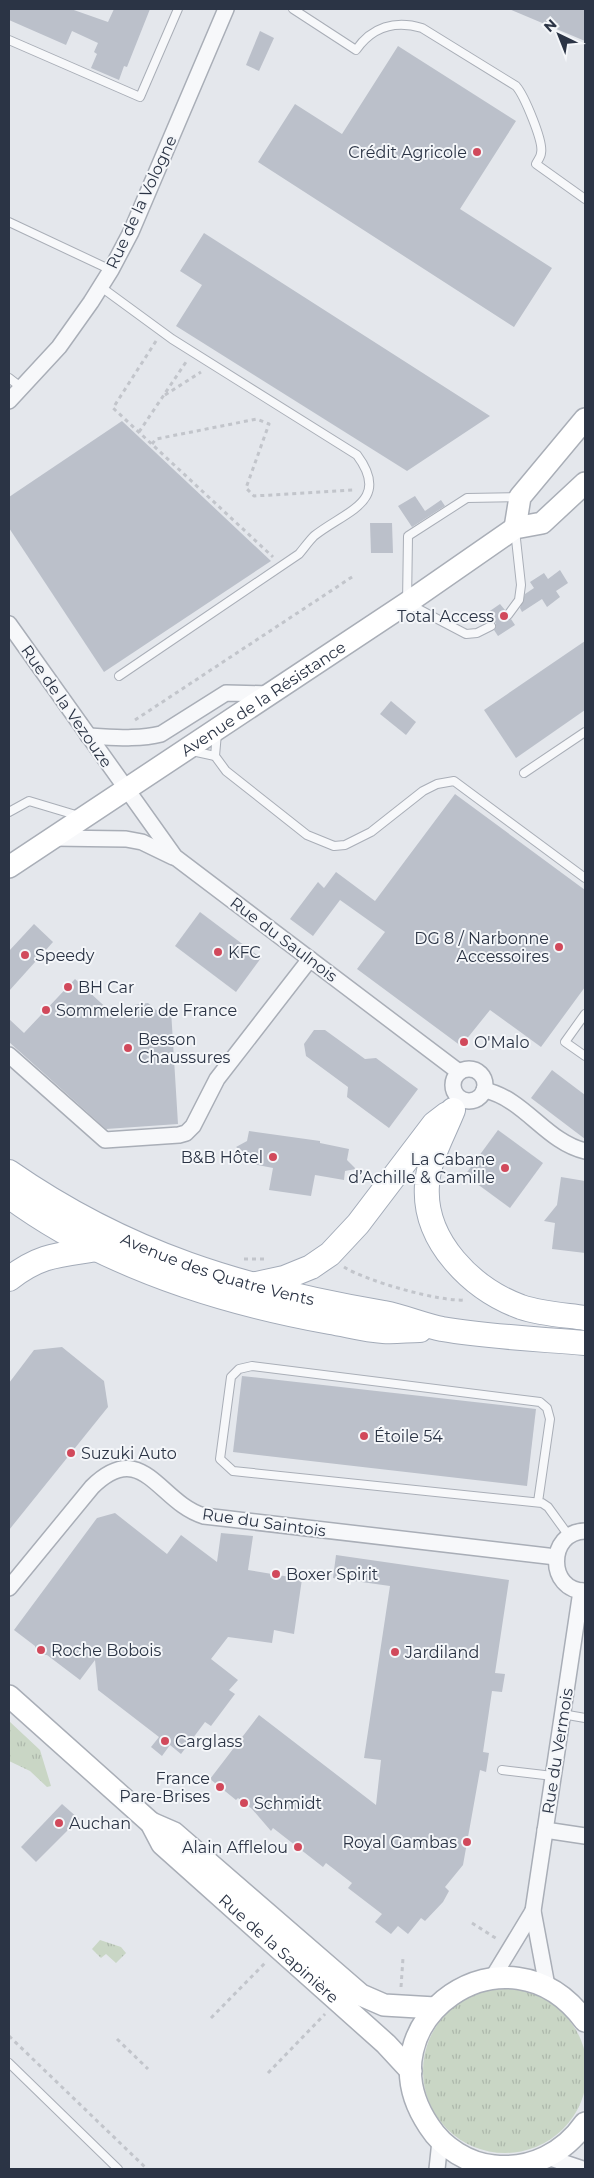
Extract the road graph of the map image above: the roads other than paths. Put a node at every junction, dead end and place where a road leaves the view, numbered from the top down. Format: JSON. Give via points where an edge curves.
{"nodes":[{"id":1,"x":178,"y":9,"type":"edge"},
{"id":2,"x":226,"y":9,"type":"edge"},
{"id":3,"x":293,"y":9,"type":"edge"},
{"id":4,"x":9,"y":40,"type":"edge"},
{"id":5,"x":585,"y":199,"type":"edge"},
{"id":6,"x":9,"y":222,"type":"edge"},
{"id":7,"x":111,"y":270,"type":"junction"},
{"id":8,"x":100,"y":287,"type":"junction"},
{"id":9,"x":9,"y":378,"type":"edge"},
{"id":10,"x":22,"y":388,"type":"junction"},
{"id":11,"x":9,"y":401,"type":"edge"},
{"id":12,"x":585,"y":419,"type":"edge"},
{"id":13,"x":585,"y":482,"type":"edge"},
{"id":14,"x":520,"y":497,"type":"junction"},
{"id":15,"x":515,"y":528,"type":"junction"},
{"id":16,"x":407,"y":603,"type":"junction"},
{"id":17,"x":508,"y":614,"type":"dead end"},
{"id":18,"x":9,"y":624,"type":"edge"},
{"id":19,"x":491,"y":626,"type":"dead end"},
{"id":20,"x":119,"y":676,"type":"dead end"},
{"id":21,"x":271,"y":694,"type":"junction"},
{"id":22,"x":217,"y":729,"type":"junction"},
{"id":23,"x":585,"y":732,"type":"edge"},
{"id":24,"x":88,"y":736,"type":"junction"},
{"id":25,"x":185,"y":750,"type":"junction"},
{"id":26,"x":215,"y":756,"type":"junction"},
{"id":27,"x":524,"y":773,"type":"dead end"},
{"id":28,"x":126,"y":789,"type":"junction"},
{"id":29,"x":9,"y":812,"type":"edge"},
{"id":30,"x":83,"y":818,"type":"junction"},
{"id":31,"x":53,"y":838,"type":"junction"},
{"id":32,"x":175,"y":857,"type":"junction"},
{"id":33,"x":9,"y":867,"type":"edge"},
{"id":34,"x":585,"y":878,"type":"edge"},
{"id":35,"x":310,"y":959,"type":"junction"},
{"id":36,"x":585,"y":1014,"type":"edge"},
{"id":37,"x":9,"y":1055,"type":"edge"},
{"id":38,"x":585,"y":1056,"type":"edge"},
{"id":39,"x":460,"y":1072,"type":"junction"},
{"id":40,"x":484,"y":1090,"type":"junction"},
{"id":41,"x":457,"y":1104,"type":"junction"},
{"id":42,"x":585,"y":1151,"type":"edge"},
{"id":43,"x":9,"y":1172,"type":"edge"},
{"id":44,"x":9,"y":1196,"type":"edge"},
{"id":45,"x":98,"y":1250,"type":"junction"},
{"id":46,"x":9,"y":1279,"type":"edge"},
{"id":47,"x":252,"y":1286,"type":"junction"},
{"id":48,"x":585,"y":1318,"type":"edge"},
{"id":49,"x":442,"y":1328,"type":"junction"},
{"id":50,"x":585,"y":1343,"type":"edge"},
{"id":51,"x":538,"y":1502,"type":"junction"},
{"id":52,"x":585,"y":1531,"type":"edge"},
{"id":53,"x":569,"y":1536,"type":"junction"},
{"id":54,"x":556,"y":1557,"type":"junction"},
{"id":55,"x":9,"y":1588,"type":"edge"},
{"id":56,"x":583,"y":1591,"type":"edge"},
{"id":57,"x":9,"y":1696,"type":"edge"},
{"id":58,"x":562,"y":1714,"type":"junction"},
{"id":59,"x":585,"y":1718,"type":"edge"},
{"id":60,"x":502,"y":1770,"type":"dead end"},
{"id":61,"x":553,"y":1776,"type":"junction"},
{"id":62,"x":151,"y":1823,"type":"junction"},
{"id":63,"x":545,"y":1830,"type":"junction"},
{"id":64,"x":585,"y":1836,"type":"edge"},
{"id":65,"x":533,"y":1911,"type":"junction"},
{"id":66,"x":493,"y":1977,"type":"junction"},
{"id":67,"x":547,"y":1986,"type":"junction"},
{"id":68,"x":435,"y":2008,"type":"junction"},
{"id":69,"x":585,"y":2021,"type":"edge"},
{"id":70,"x":9,"y":2063,"type":"edge"},
{"id":71,"x":410,"y":2072,"type":"junction"},
{"id":72,"x":583,"y":2134,"type":"edge"},
{"id":73,"x":440,"y":2141,"type":"junction"},
{"id":74,"x":547,"y":2157,"type":"junction"},
{"id":75,"x":488,"y":2167,"type":"edge"},
{"id":76,"x":118,"y":2169,"type":"edge"},
{"id":77,"x":437,"y":2169,"type":"edge"},
{"id":78,"x":582,"y":2169,"type":"edge"}],
"edges":[{"from":1,"to":4,"type":"lane","via":[[140,97]]},
{"from":2,"to":7,"type":"street","name":"Rue de la Vologne","via":[[131,232]]},
{"from":3,"to":5,"type":"lane","via":[[356,50],[374,32],[389,26],[406,24],[422,28],[516,86],[526,100],[540,144],[542,152],[536,164]]},
{"from":6,"to":7,"type":"lane"},
{"from":7,"to":8,"type":"street","name":"Rue de la Vologne"},
{"from":8,"to":10,"type":"street","name":"Rue de la Vologne","via":[[59,347]]},
{"from":8,"to":20,"type":"lane","via":[[212,365],[357,455],[370,477],[370,488],[361,505],[313,537],[299,554]]},
{"from":9,"to":10,"type":"lane"},
{"from":10,"to":11,"type":"street","name":"Rue de la Vologne"},
{"from":12,"to":14,"type":"street"},
{"from":13,"to":15,"type":"street","name":"Avenue de la Résistance","via":[[542,523]]},
{"from":14,"to":15,"type":"street"},
{"from":14,"to":16,"type":"lane","via":[[467,498],[408,536]]},
{"from":15,"to":16,"type":"street","name":"Avenue de la Résistance"},
{"from":15,"to":17,"type":"lane","via":[[521,585],[519,600]]},
{"from":16,"to":19,"type":"lane","via":[[466,634]]},
{"from":16,"to":21,"type":"street","name":"Avenue de la Résistance"},
{"from":18,"to":24,"type":"street","name":"Rue de la Vezouze"},
{"from":21,"to":22,"type":"street","name":"Avenue de la Résistance"},
{"from":21,"to":24,"type":"street","via":[[226,693],[154,736]]},
{"from":22,"to":25,"type":"street","name":"Avenue de la Résistance"},
{"from":22,"to":26,"type":"lane"},
{"from":23,"to":27,"type":"lane"},
{"from":24,"to":28,"type":"street","name":"Rue de la Vezouze"},
{"from":25,"to":26,"type":"lane"},
{"from":25,"to":28,"type":"street","name":"Avenue de la Résistance"},
{"from":26,"to":34,"type":"lane","via":[[226,771],[250,792],[308,835],[334,846],[345,845],[371,832],[423,791],[454,781]]},
{"from":28,"to":30,"type":"street","name":"Avenue de la Résistance"},
{"from":28,"to":32,"type":"street","name":"Rue du Saulnois"},
{"from":29,"to":30,"type":"lane","via":[[29,801]]},
{"from":30,"to":31,"type":"street","name":"Avenue de la Résistance"},
{"from":31,"to":32,"type":"street","via":[[126,839],[142,842]]},
{"from":31,"to":33,"type":"street","name":"Avenue de la Résistance"},
{"from":32,"to":35,"type":"street","name":"Rue du Saulnois"},
{"from":35,"to":37,"type":"street","via":[[218,1078],[193,1126],[186,1133],[105,1140]]},
{"from":35,"to":39,"type":"street","name":"Rue du Saulnois"},
{"from":36,"to":38,"type":"lane","via":[[565,1042]]},
{"from":39,"to":40,"type":"street","via":[[472,1069],[480,1073],[485,1081]]},
{"from":39,"to":41,"type":"street","via":[[453,1085]]},
{"from":40,"to":41,"type":"street","via":[[475,1100]]},
{"from":40,"to":42,"type":"street","via":[[505,1097],[558,1139]]},
{"from":41,"to":47,"type":"main road","via":[[434,1124],[358,1224],[330,1254],[311,1268]]},
{"from":41,"to":48,"type":"main road","via":[[430,1168],[427,1185],[432,1224],[445,1250],[454,1261],[500,1297],[538,1312]]},
{"from":43,"to":47,"type":"main road","name":"Avenue des Quatre Vents","via":[[52,1202],[117,1237]]},
{"from":44,"to":45,"type":"main road","name":"Avenue des Quatre Vents"},
{"from":45,"to":46,"type":"main road","via":[[34,1261]]},
{"from":45,"to":49,"type":"main road","name":"Avenue des Quatre Vents","via":[[173,1280],[294,1316],[384,1331]]},
{"from":47,"to":49,"type":"main road","name":"Avenue des Quatre Vents"},
{"from":49,"to":50,"type":"main road","name":"Avenue des Quatre Vents"},
{"from":51,"to":51,"type":"lane","via":[[234,1471],[220,1459],[231,1377],[238,1369],[252,1366],[540,1402],[547,1408],[550,1419]]},
{"from":51,"to":53,"type":"lane","via":[[548,1506]]},
{"from":52,"to":53,"type":"street"},
{"from":53,"to":54,"type":"street","via":[[561,1543]]},
{"from":54,"to":55,"type":"street","name":"Rue du Saintois","via":[[204,1516],[188,1509],[148,1476],[122,1468],[104,1475],[92,1487]]},
{"from":54,"to":56,"type":"street","via":[[561,1578],[566,1584]]},
{"from":56,"to":58,"type":"street","name":"Rue du Vermois"},
{"from":57,"to":62,"type":"street","name":"Rue de la Sapinière"},
{"from":58,"to":59,"type":"lane"},
{"from":58,"to":61,"type":"street","name":"Rue du Vermois"},
{"from":60,"to":61,"type":"lane"},
{"from":61,"to":63,"type":"street","name":"Rue du Vermois"},
{"from":62,"to":68,"type":"street","name":"Rue de la Sapinière","via":[[174,1833],[361,1995],[384,2005]]},
{"from":62,"to":71,"type":"street","name":"Rue de la Sapinière","via":[[162,1844],[386,2044]]},
{"from":63,"to":64,"type":"street"},
{"from":63,"to":65,"type":"street","name":"Rue du Vermois"},
{"from":65,"to":66,"type":"street","name":"Rue du Vermois"},
{"from":65,"to":67,"type":"street","name":"Rue du Vermois"},
{"from":66,"to":67,"type":"street","via":[[520,1978]]},
{"from":66,"to":68,"type":"street","via":[[457,1990]]},
{"from":67,"to":69,"type":"street","via":[[568,2000]]},
{"from":68,"to":71,"type":"street","via":[[418,2033]]},
{"from":70,"to":76,"type":"lane"},
{"from":71,"to":73,"type":"street","via":[[416,2104]]},
{"from":72,"to":74,"type":"street"},
{"from":73,"to":75,"type":"street","via":[[463,2157]]},
{"from":73,"to":77,"type":"street"},
{"from":74,"to":75,"type":"street","via":[[516,2166]]},
{"from":74,"to":78,"type":"street"}]}
